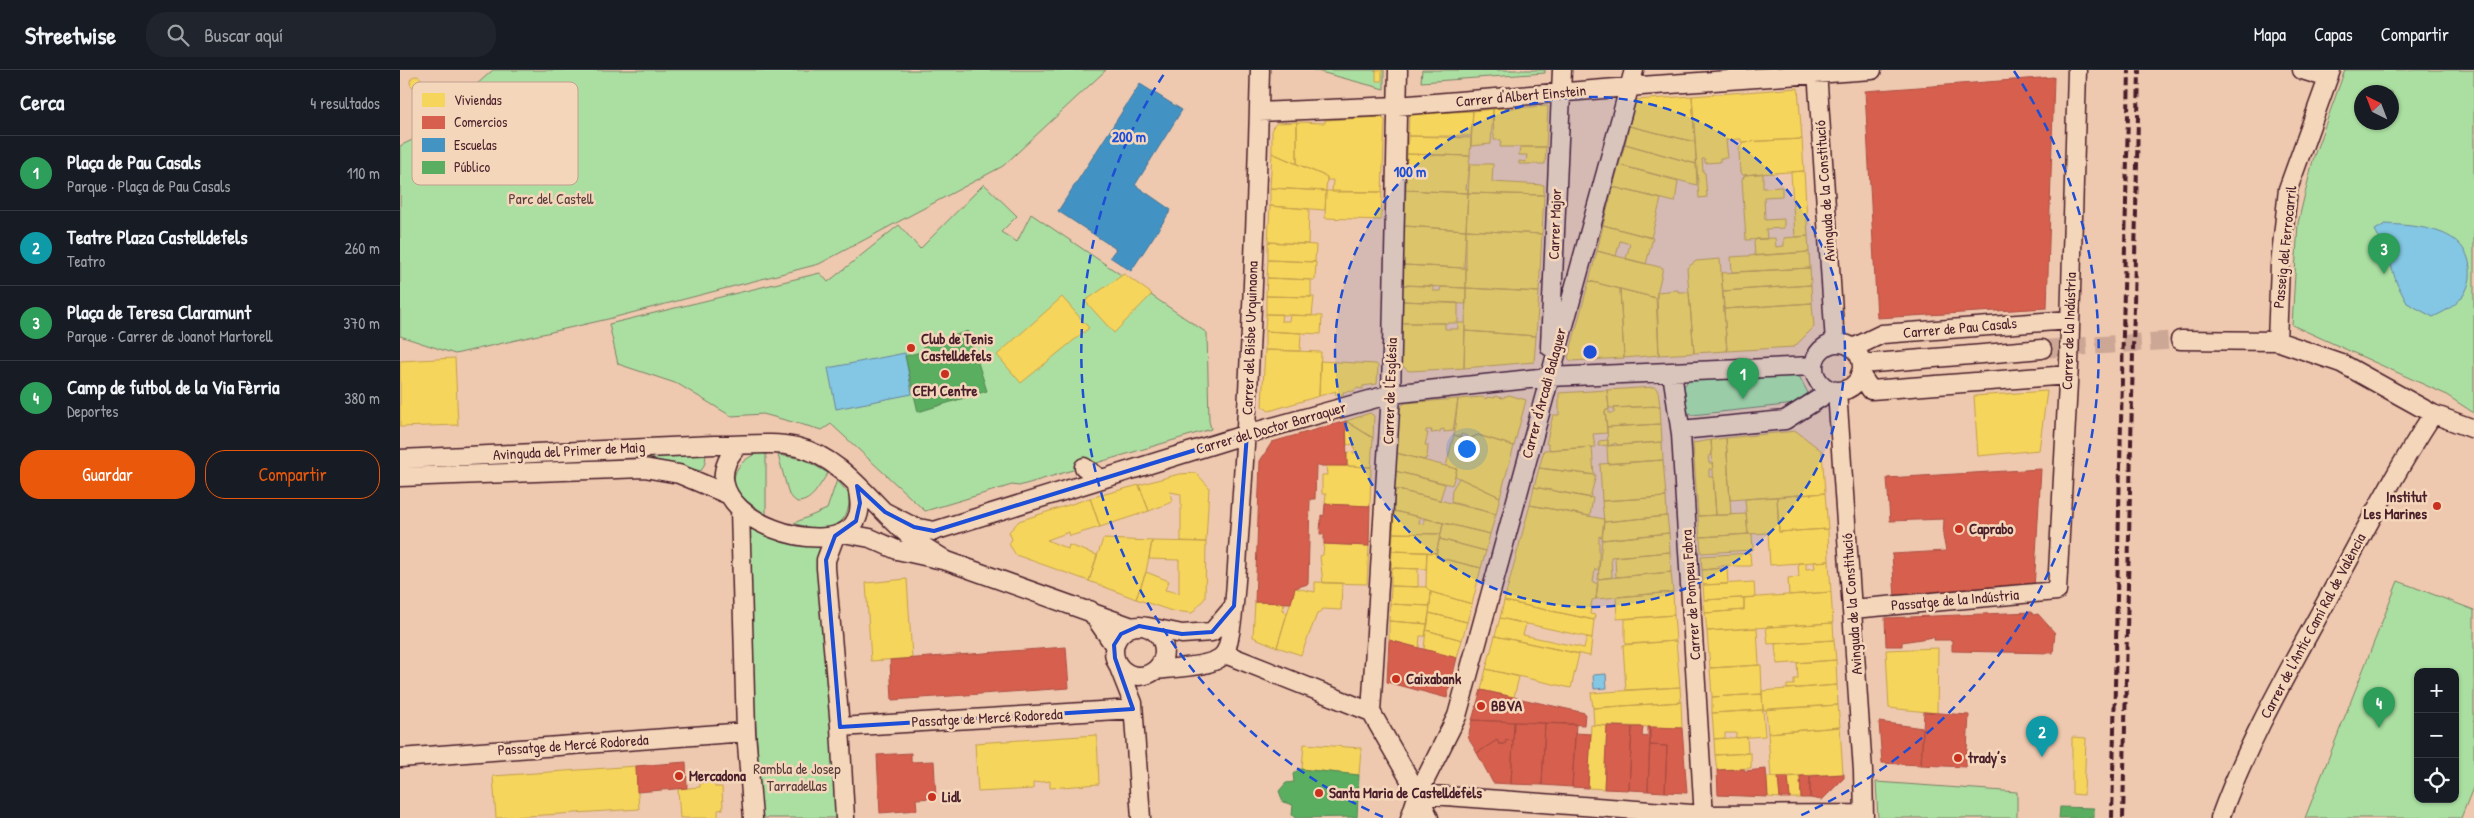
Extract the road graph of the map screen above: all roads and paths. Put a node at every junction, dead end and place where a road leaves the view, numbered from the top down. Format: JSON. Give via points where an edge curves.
{"nodes":[{"id":1,"x":1260,"y":70,"type":"edge"},
{"id":2,"x":1398,"y":70,"type":"edge"},
{"id":3,"x":1562,"y":70,"type":"edge"},
{"id":4,"x":1872,"y":70,"type":"edge"},
{"id":5,"x":2077,"y":70,"type":"edge"},
{"id":6,"x":2302,"y":70,"type":"edge"},
{"id":7,"x":1817,"y":72,"type":"edge"},
{"id":8,"x":2329,"y":74,"type":"edge"},
{"id":9,"x":1632,"y":78,"type":"edge"},
{"id":10,"x":1561,"y":92,"type":"junction"},
{"id":11,"x":1397,"y":106,"type":"junction"},
{"id":12,"x":1259,"y":112,"type":"junction"},
{"id":13,"x":2070,"y":320,"type":"junction"},
{"id":14,"x":2180,"y":340,"type":"tunnel mouth"},
{"id":15,"x":2277,"y":342,"type":"junction"},
{"id":16,"x":1835,"y":343,"type":"junction"},
{"id":17,"x":1853,"y":348,"type":"junction"},
{"id":18,"x":2042,"y":349,"type":"tunnel mouth"},
{"id":19,"x":1814,"y":366,"type":"junction"},
{"id":20,"x":1861,"y":369,"type":"junction"},
{"id":21,"x":1672,"y":374,"type":"junction"},
{"id":22,"x":2068,"y":375,"type":"junction"},
{"id":23,"x":1548,"y":377,"type":"junction"},
{"id":24,"x":1832,"y":390,"type":"junction"},
{"id":25,"x":1391,"y":394,"type":"junction"},
{"id":26,"x":2433,"y":414,"type":"junction"},
{"id":27,"x":2474,"y":429,"type":"edge"},
{"id":28,"x":1681,"y":430,"type":"junction"},
{"id":29,"x":1247,"y":434,"type":"junction"},
{"id":30,"x":737,"y":446,"type":"junction"},
{"id":31,"x":400,"y":459,"type":"edge"},
{"id":32,"x":1084,"y":467,"type":"dead end"},
{"id":33,"x":400,"y":477,"type":"edge"},
{"id":34,"x":1101,"y":479,"type":"junction"},
{"id":35,"x":857,"y":486,"type":"junction"},
{"id":36,"x":727,"y":494,"type":"junction"},
{"id":37,"x":740,"y":509,"type":"junction"},
{"id":38,"x":885,"y":512,"type":"junction"},
{"id":39,"x":839,"y":535,"type":"junction"},
{"id":40,"x":947,"y":560,"type":"junction"},
{"id":41,"x":2057,"y":591,"type":"joint"},
{"id":42,"x":1234,"y":606,"type":"junction"},
{"id":43,"x":1852,"y":609,"type":"junction"},
{"id":44,"x":1090,"y":610,"type":"junction"},
{"id":45,"x":1139,"y":627,"type":"junction"},
{"id":46,"x":1114,"y":645,"type":"junction"},
{"id":47,"x":1225,"y":654,"type":"junction"},
{"id":48,"x":1117,"y":665,"type":"junction"},
{"id":49,"x":1149,"y":673,"type":"junction"},
{"id":50,"x":1133,"y":706,"type":"junction"},
{"id":51,"x":1371,"y":712,"type":"junction"},
{"id":52,"x":840,"y":727,"type":"junction"},
{"id":53,"x":746,"y":732,"type":"junction"},
{"id":54,"x":400,"y":758,"type":"edge"},
{"id":55,"x":1418,"y":794,"type":"junction"},
{"id":56,"x":1705,"y":816,"type":"edge"},
{"id":57,"x":1864,"y":816,"type":"edge"},
{"id":58,"x":753,"y":818,"type":"edge"},
{"id":59,"x":845,"y":818,"type":"edge"},
{"id":60,"x":1141,"y":818,"type":"edge"},
{"id":61,"x":1410,"y":818,"type":"edge"},
{"id":62,"x":1429,"y":818,"type":"edge"},
{"id":63,"x":2220,"y":818,"type":"edge"}],
"edges":[{"from":1,"to":12,"type":"street","name":"Carrer del Bisbe Urquinaona"},
{"from":2,"to":11,"type":"street","name":"Carrer de l'Església"},
{"from":3,"to":10,"type":"street","name":"Carrer Major"},
{"from":4,"to":7,"type":"street","name":"Carrer d'Albert Einstein"},
{"from":5,"to":13,"type":"street","name":"Carrer de la Indústria"},
{"from":6,"to":8,"type":"street"},
{"from":7,"to":9,"type":"street","name":"Carrer d'Albert Einstein"},
{"from":7,"to":16,"type":"street","name":"Avinguda de la Constitució"},
{"from":8,"to":15,"type":"street","name":"Passeig del Ferrocarril","via":[[2288,189],[2280,265]]},
{"from":9,"to":10,"type":"street","name":"Carrer d'Albert Einstein"},
{"from":9,"to":23,"type":"street","name":"Carrer d'Arcadi Balaguer"},
{"from":10,"to":11,"type":"street","name":"Carrer d'Albert Einstein"},
{"from":10,"to":23,"type":"street","name":"Carrer Major"},
{"from":11,"to":12,"type":"street","name":"Carrer d'Albert Einstein"},
{"from":11,"to":25,"type":"street","name":"Carrer de l'Església"},
{"from":12,"to":29,"type":"street","name":"Carrer del Bisbe Urquinaona"},
{"from":13,"to":17,"type":"street","name":"Carrer de Pau Casals","via":[[1882,334]]},
{"from":13,"to":22,"type":"street","name":"Carrer de la Indústria"},
{"from":14,"to":15,"type":"street"},
{"from":15,"to":26,"type":"street","via":[[2341,362]]},
{"from":16,"to":17,"type":"street"},
{"from":16,"to":19,"type":"street","via":[[1819,351]]},
{"from":17,"to":20,"type":"street","via":[[1858,354]]},
{"from":18,"to":20,"type":"street","name":"Carrer de Pau Casals"},
{"from":19,"to":21,"type":"street","name":"Carrer del Doctor Barraquer"},
{"from":19,"to":24,"type":"street","via":[[1822,385]]},
{"from":20,"to":22,"type":"street","via":[[1871,390]]},
{"from":20,"to":24,"type":"street","via":[[1855,383],[1848,389]]},
{"from":21,"to":23,"type":"street","name":"Carrer del Doctor Barraquer"},
{"from":21,"to":28,"type":"street","name":"Carrer de Pompeu Fabra"},
{"from":22,"to":41,"type":"street","name":"Carrer de la Indústria"},
{"from":23,"to":25,"type":"street","name":"Carrer del Doctor Barraquer"},
{"from":23,"to":55,"type":"street","name":"Carrer d'Arcadi Balaguer","via":[[1456,716]]},
{"from":24,"to":28,"type":"street","via":[[1785,420]]},
{"from":24,"to":43,"type":"street","name":"Avinguda de la Constitució"},
{"from":25,"to":29,"type":"street","name":"Carrer del Doctor Barraquer"},
{"from":25,"to":51,"type":"street","name":"Carrer de l'Església"},
{"from":26,"to":27,"type":"street"},
{"from":26,"to":63,"type":"street","name":"Carrer de l'Antic Camí Ral de València","via":[[2372,513],[2308,634],[2237,773]]},
{"from":28,"to":56,"type":"street","name":"Carrer de Pompeu Fabra"},
{"from":29,"to":34,"type":"street","name":"Carrer del Doctor Barraquer"},
{"from":29,"to":42,"type":"street","name":"Carrer del Bisbe Urquinaona"},
{"from":30,"to":31,"type":"street","name":"Avinguda del Primer de Maig","via":[[714,444]]},
{"from":30,"to":35,"type":"street","via":[[772,443],[799,447],[842,469]]},
{"from":30,"to":36,"type":"street","via":[[726,463],[724,480]]},
{"from":32,"to":34,"type":"street"},
{"from":33,"to":36,"type":"street","name":"Avinguda del Primer de Maig","via":[[644,468],[679,474]]},
{"from":34,"to":38,"type":"street","name":"Carrer del Doctor Barraquer","via":[[934,531],[914,527]]},
{"from":35,"to":38,"type":"street"},
{"from":35,"to":39,"type":"street","via":[[860,503],[856,521]]},
{"from":36,"to":37,"type":"street"},
{"from":37,"to":39,"type":"street","via":[[760,523],[780,531],[803,536]]},
{"from":37,"to":53,"type":"street"},
{"from":38,"to":40,"type":"street","via":[[912,538]]},
{"from":39,"to":40,"type":"street","via":[[870,538],[897,550]]},
{"from":39,"to":52,"type":"street","via":[[826,560],[826,568]]},
{"from":40,"to":44,"type":"street"},
{"from":41,"to":43,"type":"street","name":"Passatge de la Indústria"},
{"from":42,"to":45,"type":"street","via":[[1212,632],[1182,634]]},
{"from":42,"to":47,"type":"street","name":"Carrer del Bisbe Urquinaona"},
{"from":43,"to":57,"type":"street","name":"Avinguda de la Constitució","via":[[1864,772]]},
{"from":44,"to":45,"type":"street"},
{"from":44,"to":46,"type":"street"},
{"from":45,"to":46,"type":"street","via":[[1121,634]]},
{"from":45,"to":49,"type":"street","via":[[1152,630],[1162,641],[1164,657]]},
{"from":46,"to":48,"type":"street"},
{"from":47,"to":49,"type":"street","via":[[1210,665],[1180,666]]},
{"from":47,"to":51,"type":"street"},
{"from":48,"to":49,"type":"street","via":[[1128,674]]},
{"from":48,"to":50,"type":"street"},
{"from":49,"to":50,"type":"street"},
{"from":50,"to":52,"type":"street","name":"Passatge de Mercé Rodoreda"},
{"from":50,"to":60,"type":"street"},
{"from":51,"to":55,"type":"street"},
{"from":52,"to":59,"type":"street"},
{"from":53,"to":54,"type":"street","name":"Passatge de Mercé Rodoreda"},
{"from":53,"to":58,"type":"street"},
{"from":55,"to":56,"type":"street"},
{"from":55,"to":61,"type":"street","name":"Carrer d'Arcadi Balaguer"},
{"from":55,"to":62,"type":"street"},
{"from":56,"to":57,"type":"street"}]}
